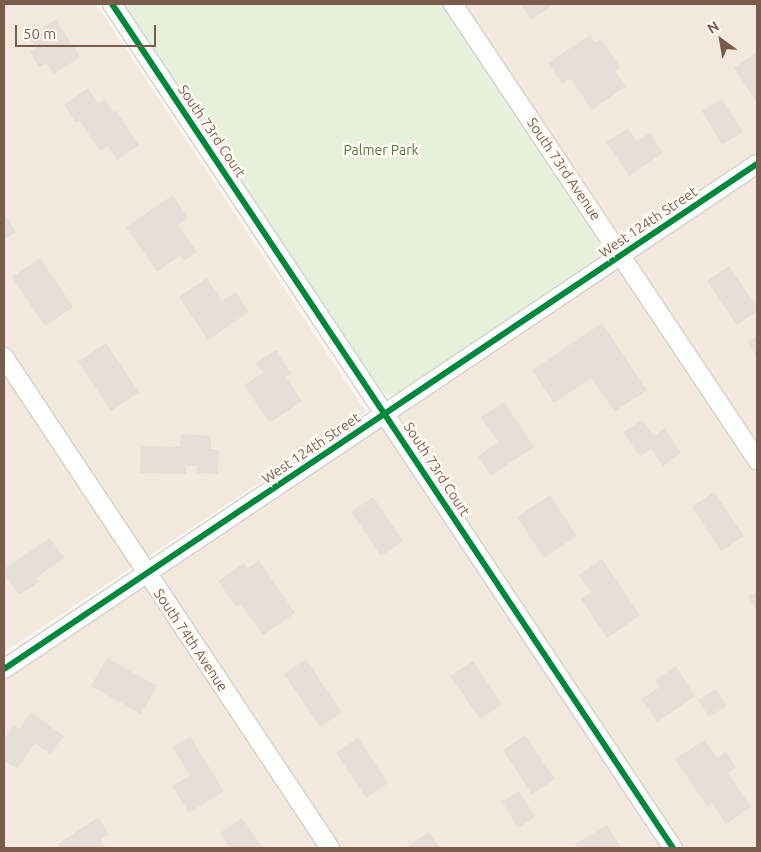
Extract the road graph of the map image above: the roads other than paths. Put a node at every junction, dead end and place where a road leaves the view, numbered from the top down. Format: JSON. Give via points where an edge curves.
{"nodes":[{"id":1,"x":112,"y":4,"type":"edge"},
{"id":2,"x":453,"y":4,"type":"edge"},
{"id":3,"x":757,"y":164,"type":"edge"},
{"id":4,"x":621,"y":254,"type":"junction"},
{"id":5,"x":4,"y":357,"type":"edge"},
{"id":6,"x":386,"y":414,"type":"junction"},
{"id":7,"x":757,"y":460,"type":"edge"},
{"id":8,"x":147,"y":573,"type":"junction"},
{"id":9,"x":4,"y":669,"type":"edge"},
{"id":10,"x":330,"y":848,"type":"edge"},
{"id":11,"x":673,"y":848,"type":"edge"}],
"edges":[{"from":1,"to":6,"type":"street","name":"South 73rd Court"},
{"from":2,"to":4,"type":"street","name":"South 73rd Avenue"},
{"from":3,"to":4,"type":"street","name":"West 124th Street"},
{"from":4,"to":6,"type":"street","name":"West 124th Street"},
{"from":4,"to":7,"type":"street","name":"South 73rd Avenue"},
{"from":5,"to":8,"type":"street","name":"South 74th Avenue"},
{"from":6,"to":8,"type":"street","name":"West 124th Street"},
{"from":6,"to":11,"type":"street","name":"South 73rd Court"},
{"from":8,"to":9,"type":"street","name":"West 124th Street"},
{"from":8,"to":10,"type":"street","name":"South 74th Avenue"}]}
